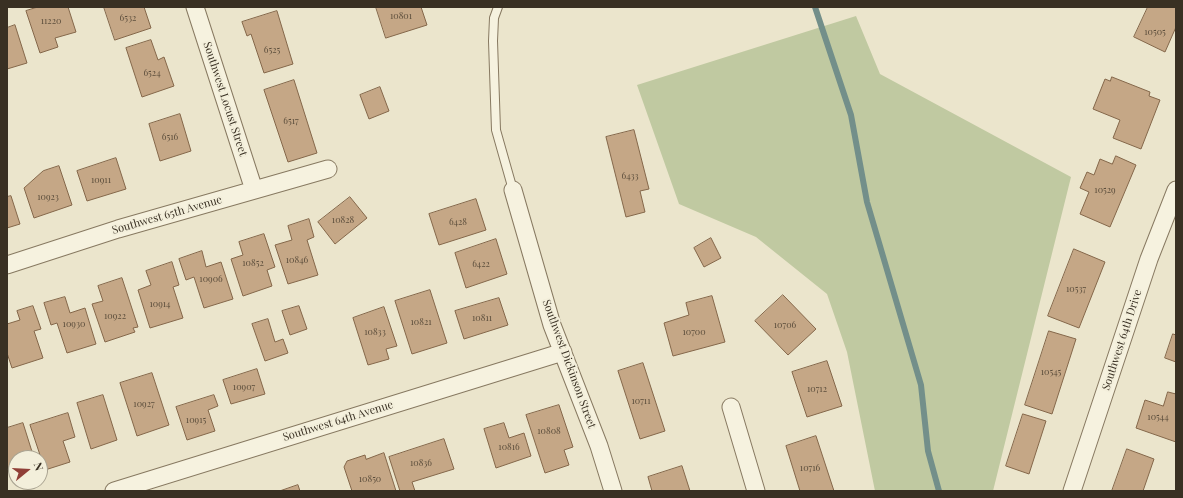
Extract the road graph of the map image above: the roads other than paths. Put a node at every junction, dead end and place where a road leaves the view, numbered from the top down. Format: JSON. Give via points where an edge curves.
{"nodes":[{"id":1,"x":195,"y":7,"type":"edge"},
{"id":2,"x":498,"y":7,"type":"edge"},
{"id":3,"x":328,"y":169,"type":"dead end"},
{"id":4,"x":254,"y":190,"type":"junction"},
{"id":5,"x":513,"y":190,"type":"joint"},
{"id":6,"x":1176,"y":190,"type":"edge"},
{"id":7,"x":7,"y":265,"type":"edge"},
{"id":8,"x":563,"y":352,"type":"junction"},
{"id":9,"x":730,"y":407,"type":"dead end"},
{"id":10,"x":114,"y":491,"type":"edge"},
{"id":11,"x":613,"y":491,"type":"edge"},
{"id":12,"x":756,"y":491,"type":"edge"},
{"id":13,"x":1072,"y":491,"type":"edge"}],
"edges":[{"from":1,"to":4,"type":"street","name":"Southwest Locust Street"},
{"from":2,"to":5,"type":"lane","via":[[494,18],[493,41],[496,130]]},
{"from":3,"to":4,"type":"street","name":"Southwest 65th Avenue"},
{"from":4,"to":7,"type":"street","name":"Southwest 65th Avenue","via":[[118,229]]},
{"from":5,"to":8,"type":"street","name":"Southwest Dickinson Street","via":[[552,325]]},
{"from":6,"to":13,"type":"street","name":"Southwest 64th Drive","via":[[1149,259]]},
{"from":8,"to":10,"type":"street","name":"Southwest 64th Avenue"},
{"from":8,"to":11,"type":"street","name":"Southwest Dickinson Street","via":[[599,446]]},
{"from":9,"to":12,"type":"street"}]}
